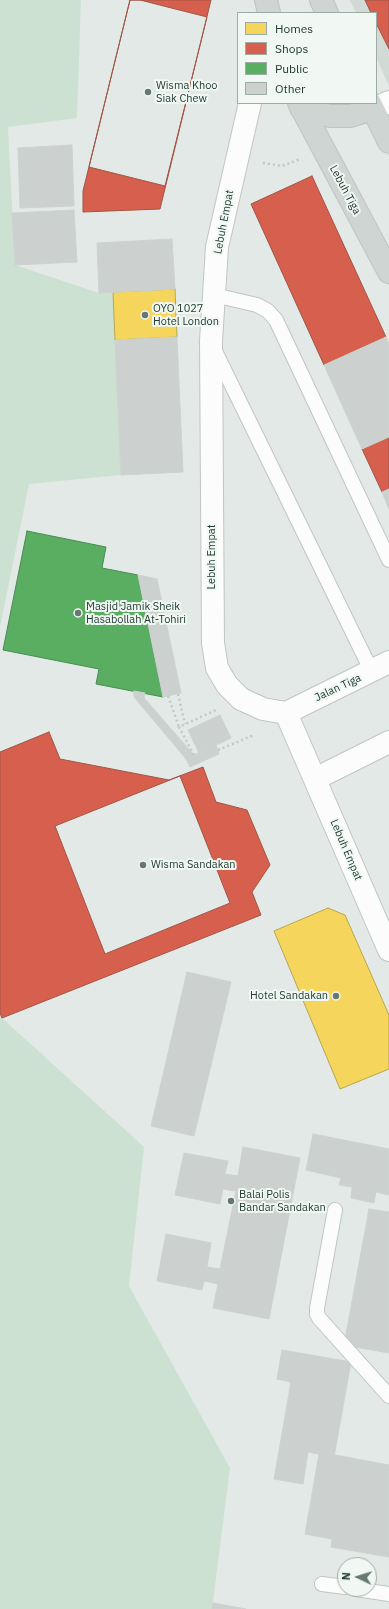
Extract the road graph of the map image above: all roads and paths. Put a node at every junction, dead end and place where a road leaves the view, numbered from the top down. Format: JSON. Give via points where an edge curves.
{"nodes":[{"id":1,"x":266,"y":0,"type":"edge"},
{"id":2,"x":321,"y":0,"type":"edge"},
{"id":3,"x":269,"y":12,"type":"edge"},
{"id":4,"x":327,"y":12,"type":"edge"},
{"id":5,"x":250,"y":104,"type":"edge"},
{"id":6,"x":377,"y":105,"type":"edge"},
{"id":7,"x":300,"y":106,"type":"edge"},
{"id":8,"x":389,"y":142,"type":"edge"},
{"id":9,"x":323,"y":149,"type":"junction"},
{"id":10,"x":237,"y":158,"type":"junction"},
{"id":11,"x":389,"y":272,"type":"edge"},
{"id":12,"x":214,"y":294,"type":"junction"},
{"id":13,"x":211,"y":341,"type":"junction"},
{"id":14,"x":389,"y":560,"type":"edge"},
{"id":15,"x":381,"y":667,"type":"edge"},
{"id":16,"x":178,"y":694,"type":"dead end"},
{"id":17,"x":168,"y":696,"type":"dead end"},
{"id":18,"x":220,"y":708,"type":"dead end"},
{"id":19,"x":286,"y":713,"type":"junction"},
{"id":20,"x":185,"y":724,"type":"junction"},
{"id":21,"x":179,"y":727,"type":"junction"},
{"id":22,"x":389,"y":742,"type":"edge"},
{"id":23,"x":194,"y":754,"type":"dead end"},
{"id":24,"x":315,"y":779,"type":"junction"},
{"id":25,"x":389,"y":950,"type":"edge"},
{"id":26,"x":335,"y":1210,"type":"dead end"},
{"id":27,"x":389,"y":1396,"type":"edge"},
{"id":28,"x":322,"y":1584,"type":"dead end"},
{"id":29,"x":337,"y":1586,"type":"edge"},
{"id":30,"x":377,"y":1592,"type":"edge"},
{"id":31,"x":389,"y":1594,"type":"edge"}],
"edges":[{"from":1,"to":3,"type":"main road"},
{"from":2,"to":4,"type":"main road"},
{"from":5,"to":10,"type":"street","name":"Lebuh Empat"},
{"from":6,"to":7,"type":"main road","via":[[350,116],[330,116]]},
{"from":6,"to":8,"type":"main road"},
{"from":7,"to":9,"type":"main road","name":"Lebuh Tiga"},
{"from":9,"to":10,"type":"path","via":[[282,166]]},
{"from":9,"to":11,"type":"main road","name":"Lebuh Tiga"},
{"from":10,"to":12,"type":"street","name":"Lebuh Empat","via":[[217,247]]},
{"from":12,"to":13,"type":"street","name":"Lebuh Empat"},
{"from":12,"to":14,"type":"lane","via":[[257,305],[268,310],[276,320]]},
{"from":13,"to":15,"type":"lane"},
{"from":13,"to":19,"type":"street","name":"Lebuh Empat","via":[[213,643],[218,668],[227,685],[241,699],[263,709]]},
{"from":15,"to":19,"type":"street","name":"Jalan Tiga"},
{"from":16,"to":20,"type":"path"},
{"from":17,"to":21,"type":"path"},
{"from":18,"to":20,"type":"path"},
{"from":19,"to":24,"type":"street","name":"Lebuh Empat"},
{"from":20,"to":21,"type":"path"},
{"from":21,"to":23,"type":"path"},
{"from":22,"to":24,"type":"street"},
{"from":24,"to":25,"type":"street","name":"Lebuh Empat"},
{"from":26,"to":27,"type":"lane","via":[[316,1308],[317,1314]]},
{"from":28,"to":29,"type":"lane"},
{"from":30,"to":31,"type":"lane"}]}
